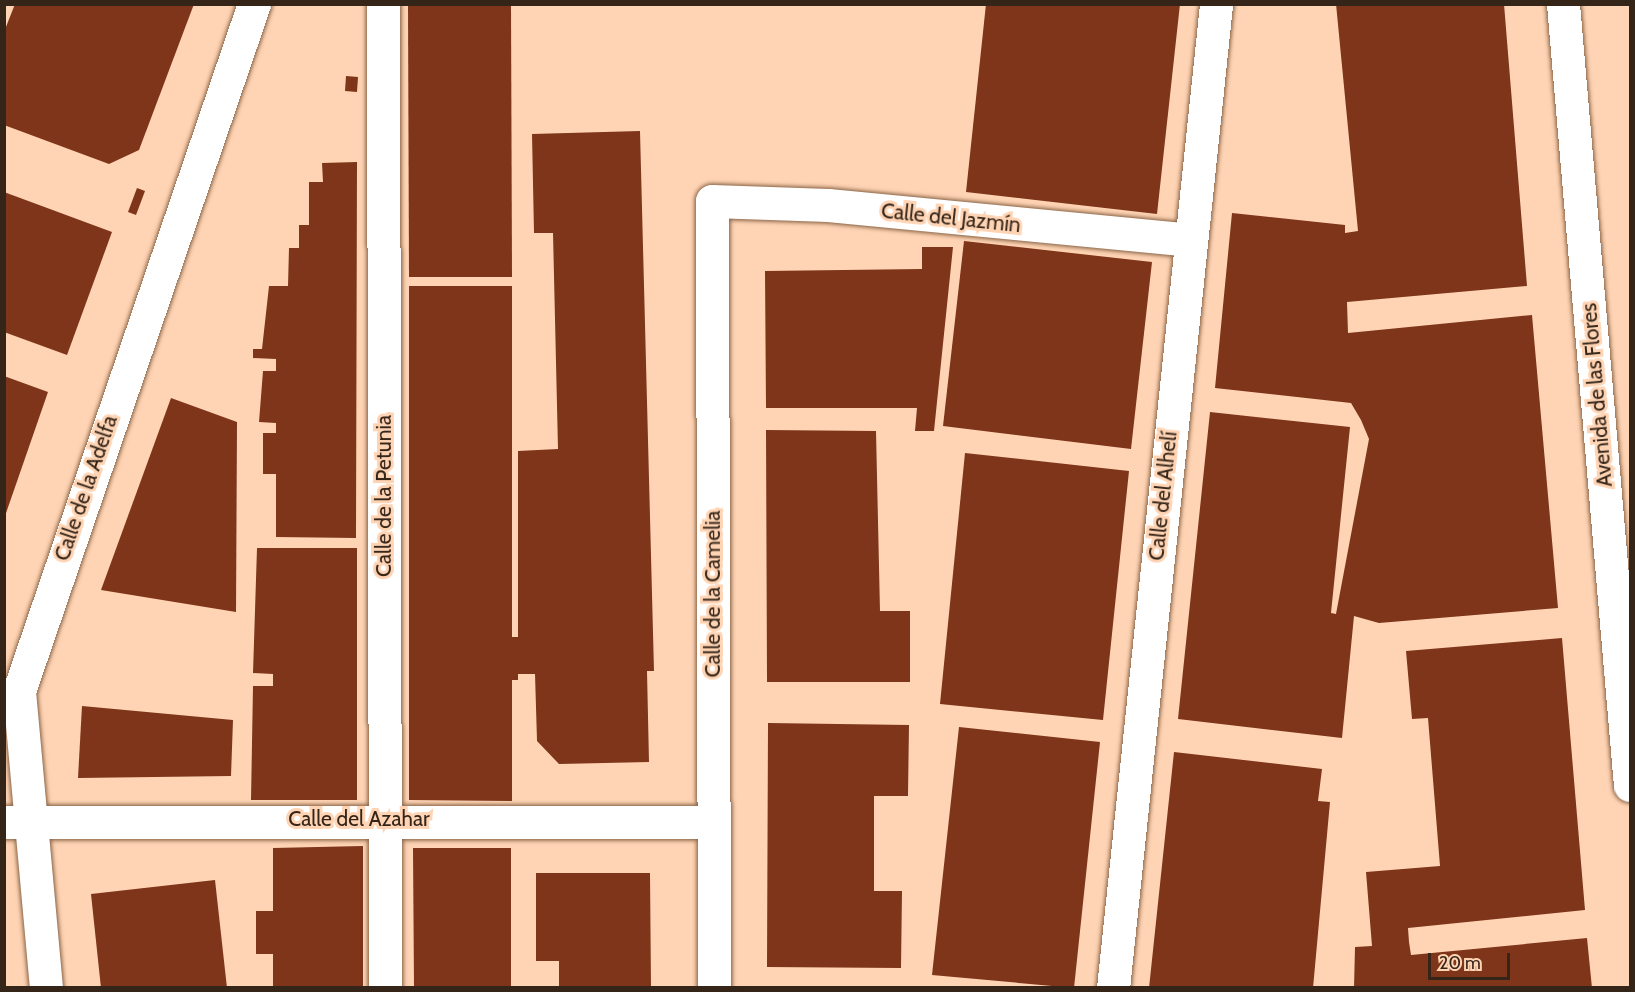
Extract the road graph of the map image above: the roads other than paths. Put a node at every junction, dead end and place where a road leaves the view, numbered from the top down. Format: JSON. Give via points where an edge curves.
{"nodes":[{"id":1,"x":254,"y":4,"type":"edge"},
{"id":2,"x":383,"y":4,"type":"edge"},
{"id":3,"x":1216,"y":4,"type":"edge"},
{"id":4,"x":1563,"y":4,"type":"edge"},
{"id":5,"x":712,"y":201,"type":"joint"},
{"id":6,"x":1189,"y":240,"type":"junction"},
{"id":7,"x":1630,"y":785,"type":"edge"},
{"id":8,"x":385,"y":819,"type":"junction"},
{"id":9,"x":16,"y":821,"type":"edge"},
{"id":10,"x":713,"y":822,"type":"junction"},
{"id":11,"x":46,"y":987,"type":"edge"},
{"id":12,"x":385,"y":987,"type":"edge"},
{"id":13,"x":714,"y":987,"type":"edge"},
{"id":14,"x":1113,"y":987,"type":"edge"}],
"edges":[{"from":1,"to":9,"type":"street","name":"Calle de la Adelfa","via":[[19,691]]},
{"from":2,"to":8,"type":"street","name":"Calle de la Petunia"},
{"from":3,"to":6,"type":"street","name":"Calle del Alhelí"},
{"from":4,"to":7,"type":"street","name":"Avenida de las Flores"},
{"from":5,"to":6,"type":"street","name":"Calle del Jazmín","via":[[828,205]]},
{"from":5,"to":10,"type":"street","name":"Calle de la Camelia"},
{"from":6,"to":14,"type":"street","name":"Calle del Alhelí"},
{"from":8,"to":9,"type":"street","name":"Calle del Azahar"},
{"from":8,"to":10,"type":"street","name":"Calle del Azahar"},
{"from":8,"to":12,"type":"street","name":"Calle de la Petunia"},
{"from":9,"to":11,"type":"street","name":"Calle de la Adelfa"},
{"from":10,"to":13,"type":"street","name":"Calle de la Camelia"}]}
